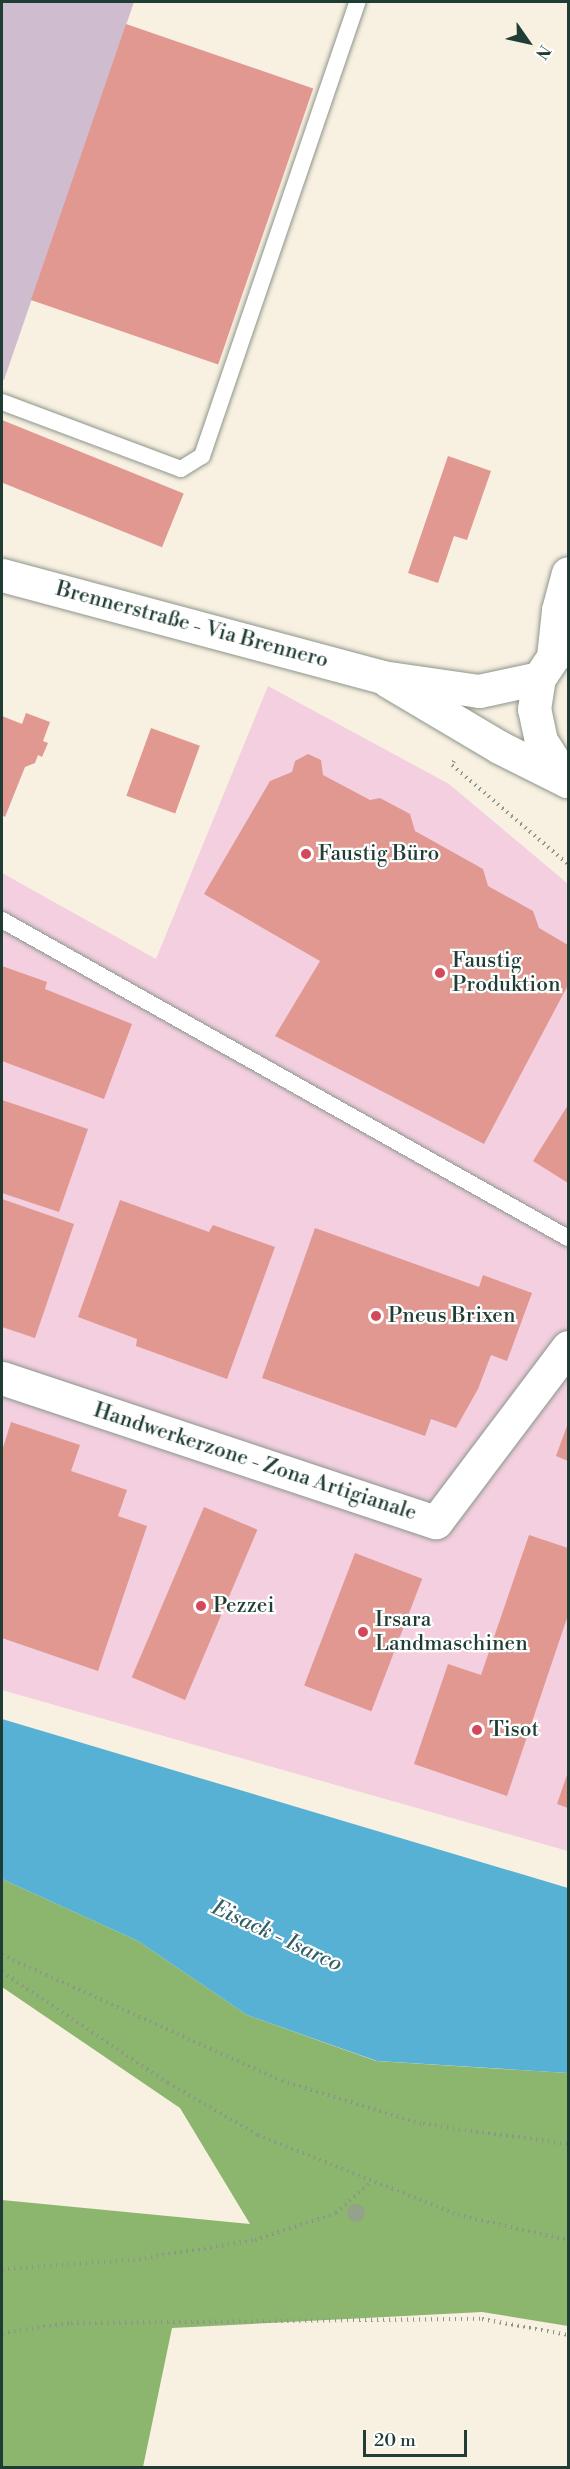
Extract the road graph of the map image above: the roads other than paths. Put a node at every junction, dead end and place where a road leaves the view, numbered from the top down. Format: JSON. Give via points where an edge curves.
{"nodes":[{"id":1,"x":357,"y":2,"type":"edge"},
{"id":2,"x":2,"y":402,"type":"edge"},
{"id":3,"x":568,"y":573,"type":"edge"},
{"id":4,"x":2,"y":575,"type":"edge"},
{"id":5,"x":553,"y":660,"type":"edge"},
{"id":6,"x":382,"y":676,"type":"junction"},
{"id":7,"x":568,"y":782,"type":"edge"},
{"id":8,"x":2,"y":920,"type":"edge"},
{"id":9,"x":568,"y":1238,"type":"edge"},
{"id":10,"x":568,"y":1347,"type":"edge"},
{"id":11,"x":2,"y":1378,"type":"edge"}],
"edges":[{"from":1,"to":2,"type":"lane","via":[[202,456],[181,469]]},
{"from":3,"to":5,"type":"main road","via":[[558,610]]},
{"from":4,"to":6,"type":"main road","name":"Brennerstraße - Via Brennero"},
{"from":5,"to":6,"type":"main road","name":"Brennerstraße - Via Brennero","via":[[479,691]]},
{"from":5,"to":7,"type":"main road","name":"Brennerstraße - Via Brennero","via":[[534,709],[541,741]]},
{"from":6,"to":7,"type":"main road","name":"Brennerstraße - Via Brennero","via":[[499,747]]},
{"from":8,"to":9,"type":"lane"},
{"from":10,"to":11,"type":"main road","name":"Handwerkerzone - Zona Artigianale","via":[[436,1522]]}]}
